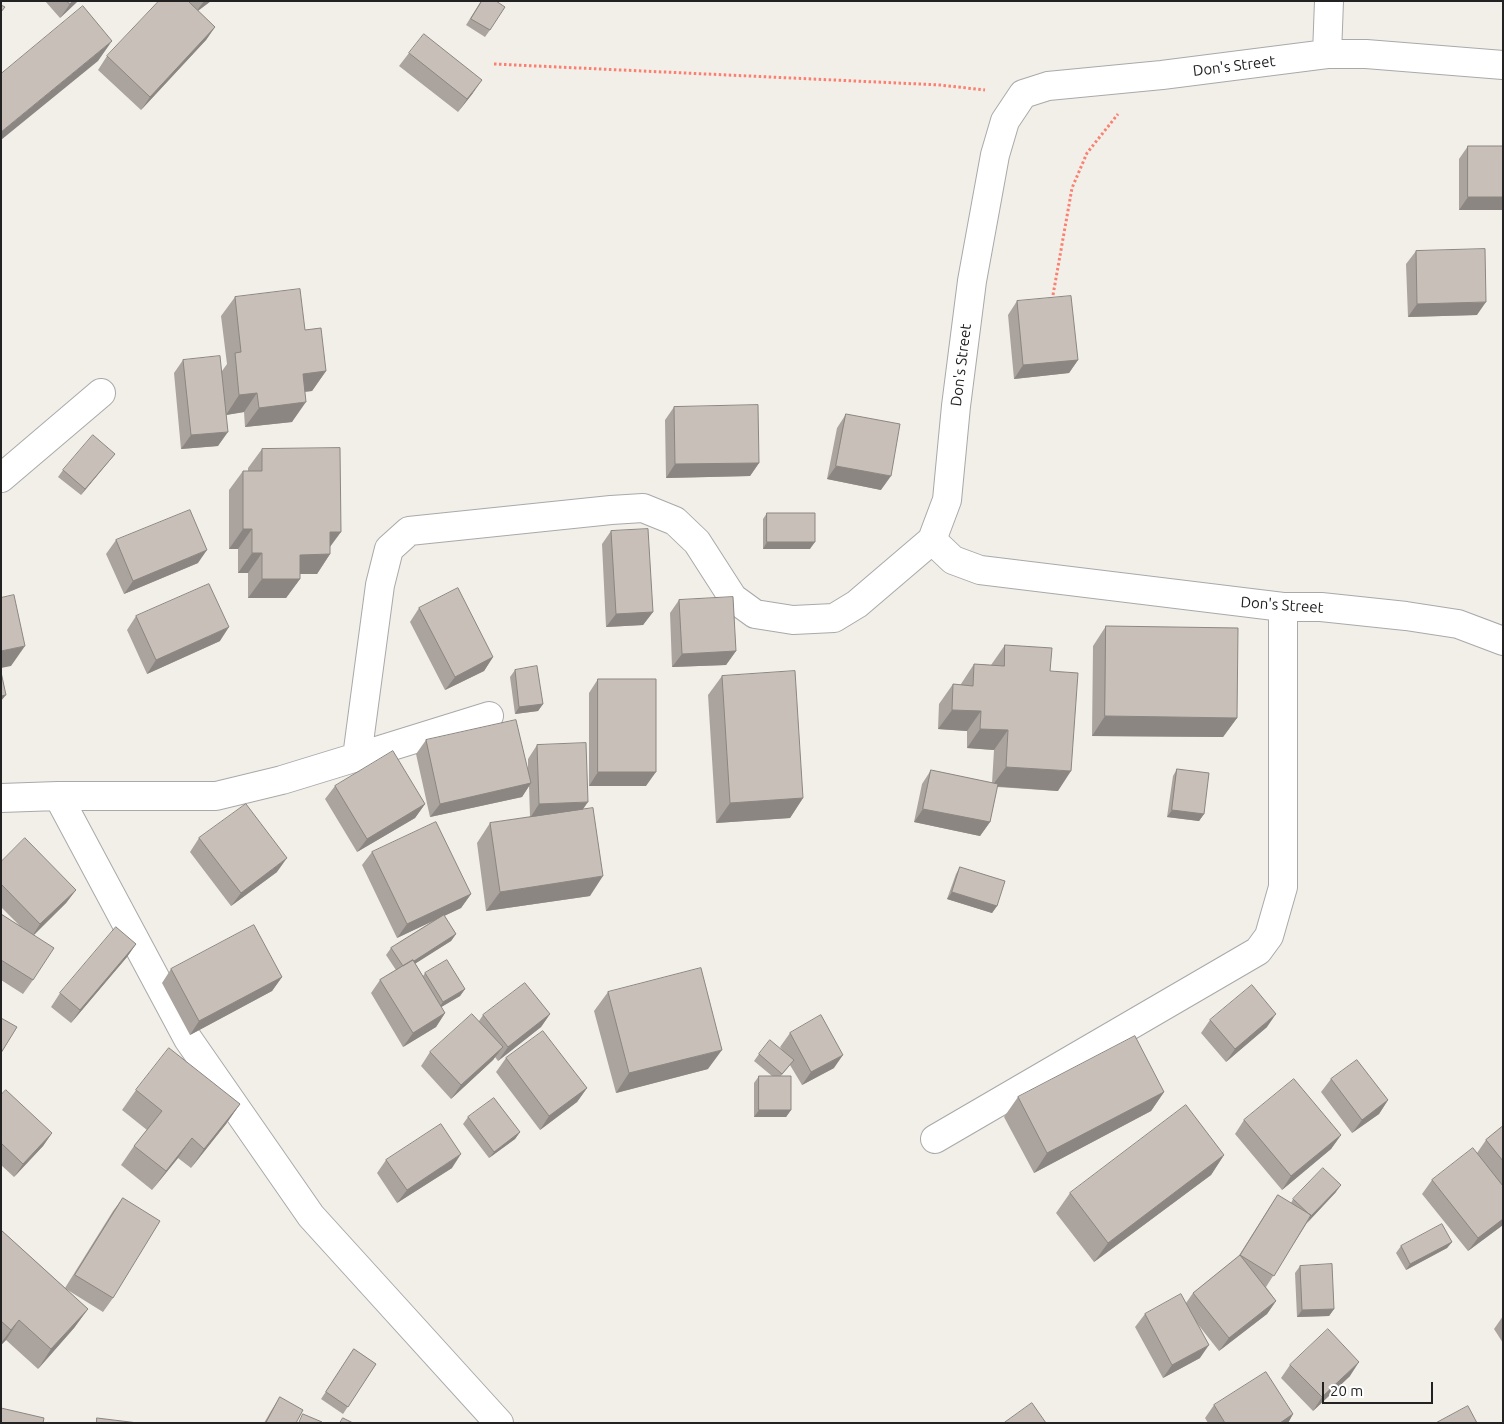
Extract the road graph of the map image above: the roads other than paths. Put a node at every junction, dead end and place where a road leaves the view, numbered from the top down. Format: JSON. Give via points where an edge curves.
{"nodes":[{"id":1,"x":1328,"y":1,"type":"edge"},
{"id":2,"x":1327,"y":54,"type":"junction"},
{"id":3,"x":1503,"y":65,"type":"edge"},
{"id":4,"x":101,"y":393,"type":"dead end"},
{"id":5,"x":1,"y":478,"type":"edge"},
{"id":6,"x":932,"y":540,"type":"junction"},
{"id":7,"x":1283,"y":607,"type":"junction"},
{"id":8,"x":1503,"y":640,"type":"edge"},
{"id":9,"x":489,"y":716,"type":"dead end"},
{"id":10,"x":357,"y":757,"type":"junction"},
{"id":11,"x":58,"y":796,"type":"junction"},
{"id":12,"x":1,"y":798,"type":"edge"},
{"id":13,"x":935,"y":1139,"type":"dead end"},
{"id":14,"x":499,"y":1423,"type":"edge"}],
"edges":[{"from":1,"to":2,"type":"street"},
{"from":2,"to":3,"type":"street","name":"Don's Street"},
{"from":2,"to":6,"type":"street","name":"Don's Street","via":[[1048,86],[1023,94],[1005,121],[995,155],[972,281],[947,500]]},
{"from":4,"to":5,"type":"street"},
{"from":6,"to":7,"type":"street","name":"Don's Street","via":[[952,560],[980,570]]},
{"from":6,"to":10,"type":"street","via":[[857,604],[834,618],[793,620],[754,614],[733,598],[697,542],[675,521],[643,508],[409,531],[389,549],[380,585]]},
{"from":7,"to":8,"type":"street","name":"Don's Street","via":[[1321,607],[1415,617],[1458,624]]},
{"from":7,"to":13,"type":"street","via":[[1283,887],[1269,936],[1258,951]]},
{"from":9,"to":10,"type":"street"},
{"from":10,"to":11,"type":"street","via":[[216,796]]},
{"from":11,"to":12,"type":"street"},
{"from":11,"to":14,"type":"street","via":[[188,1039],[311,1216]]}]}
